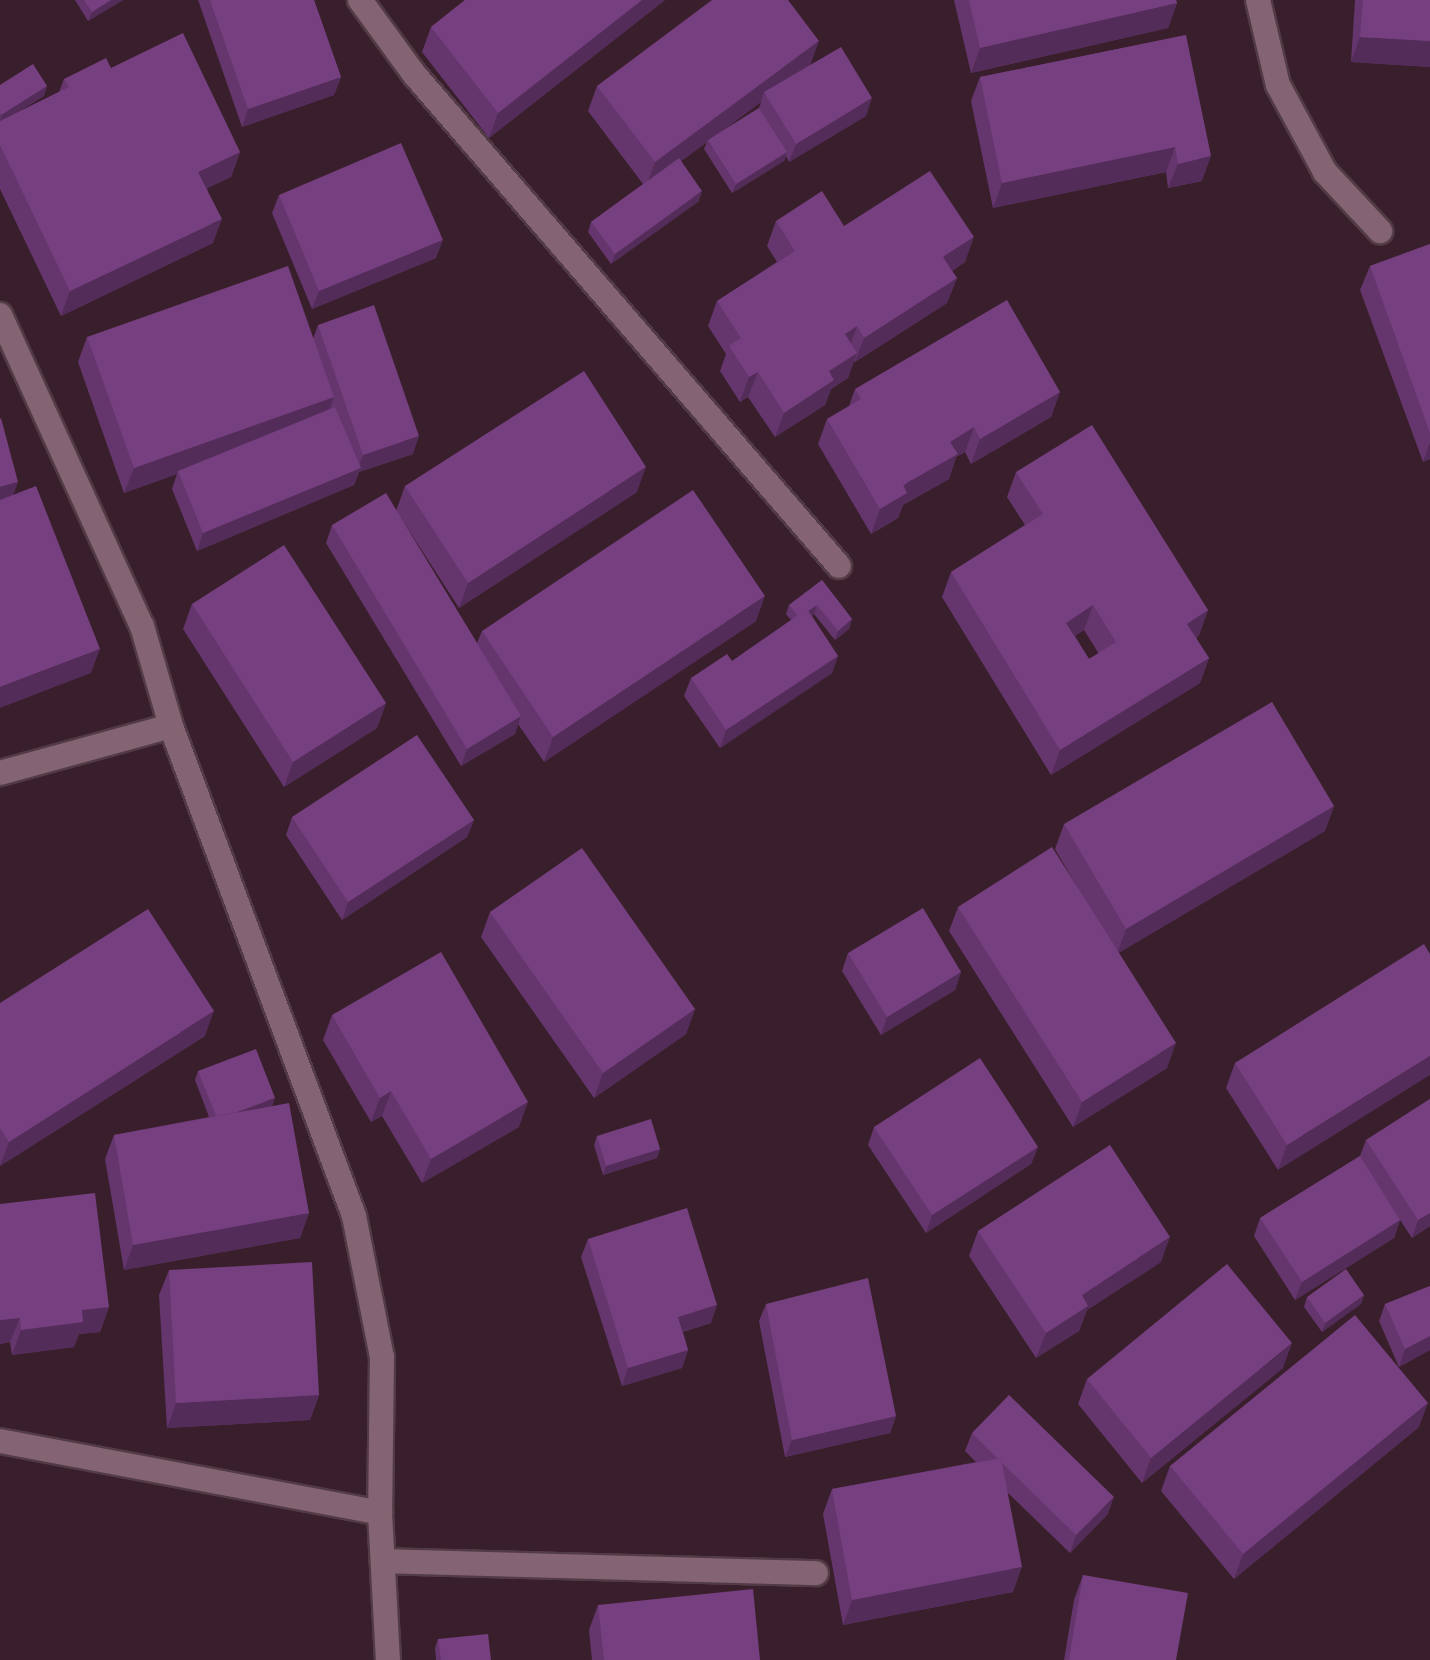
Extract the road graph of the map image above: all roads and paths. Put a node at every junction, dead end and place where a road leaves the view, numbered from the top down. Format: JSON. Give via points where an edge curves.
{"nodes":[{"id":1,"x":360,"y":0,"type":"edge"},
{"id":2,"x":1258,"y":0,"type":"edge"},
{"id":3,"x":1380,"y":231,"type":"dead end"},
{"id":4,"x":0,"y":315,"type":"edge"},
{"id":5,"x":839,"y":566,"type":"dead end"},
{"id":6,"x":171,"y":726,"type":"junction"},
{"id":7,"x":0,"y":773,"type":"edge"},
{"id":8,"x":0,"y":1441,"type":"edge"},
{"id":9,"x":380,"y":1513,"type":"junction"},
{"id":10,"x":383,"y":1561,"type":"junction"},
{"id":11,"x":816,"y":1573,"type":"dead end"},
{"id":12,"x":388,"y":1660,"type":"edge"}],
"edges":[{"from":1,"to":5,"type":"street","via":[[414,74]]},
{"from":2,"to":3,"type":"street","via":[[1278,85],[1325,172]]},
{"from":4,"to":6,"type":"street","via":[[142,626]]},
{"from":6,"to":7,"type":"street"},
{"from":6,"to":9,"type":"street","via":[[354,1216],[382,1357]]},
{"from":8,"to":9,"type":"street"},
{"from":9,"to":10,"type":"street"},
{"from":10,"to":11,"type":"street"},
{"from":10,"to":12,"type":"street"}]}
